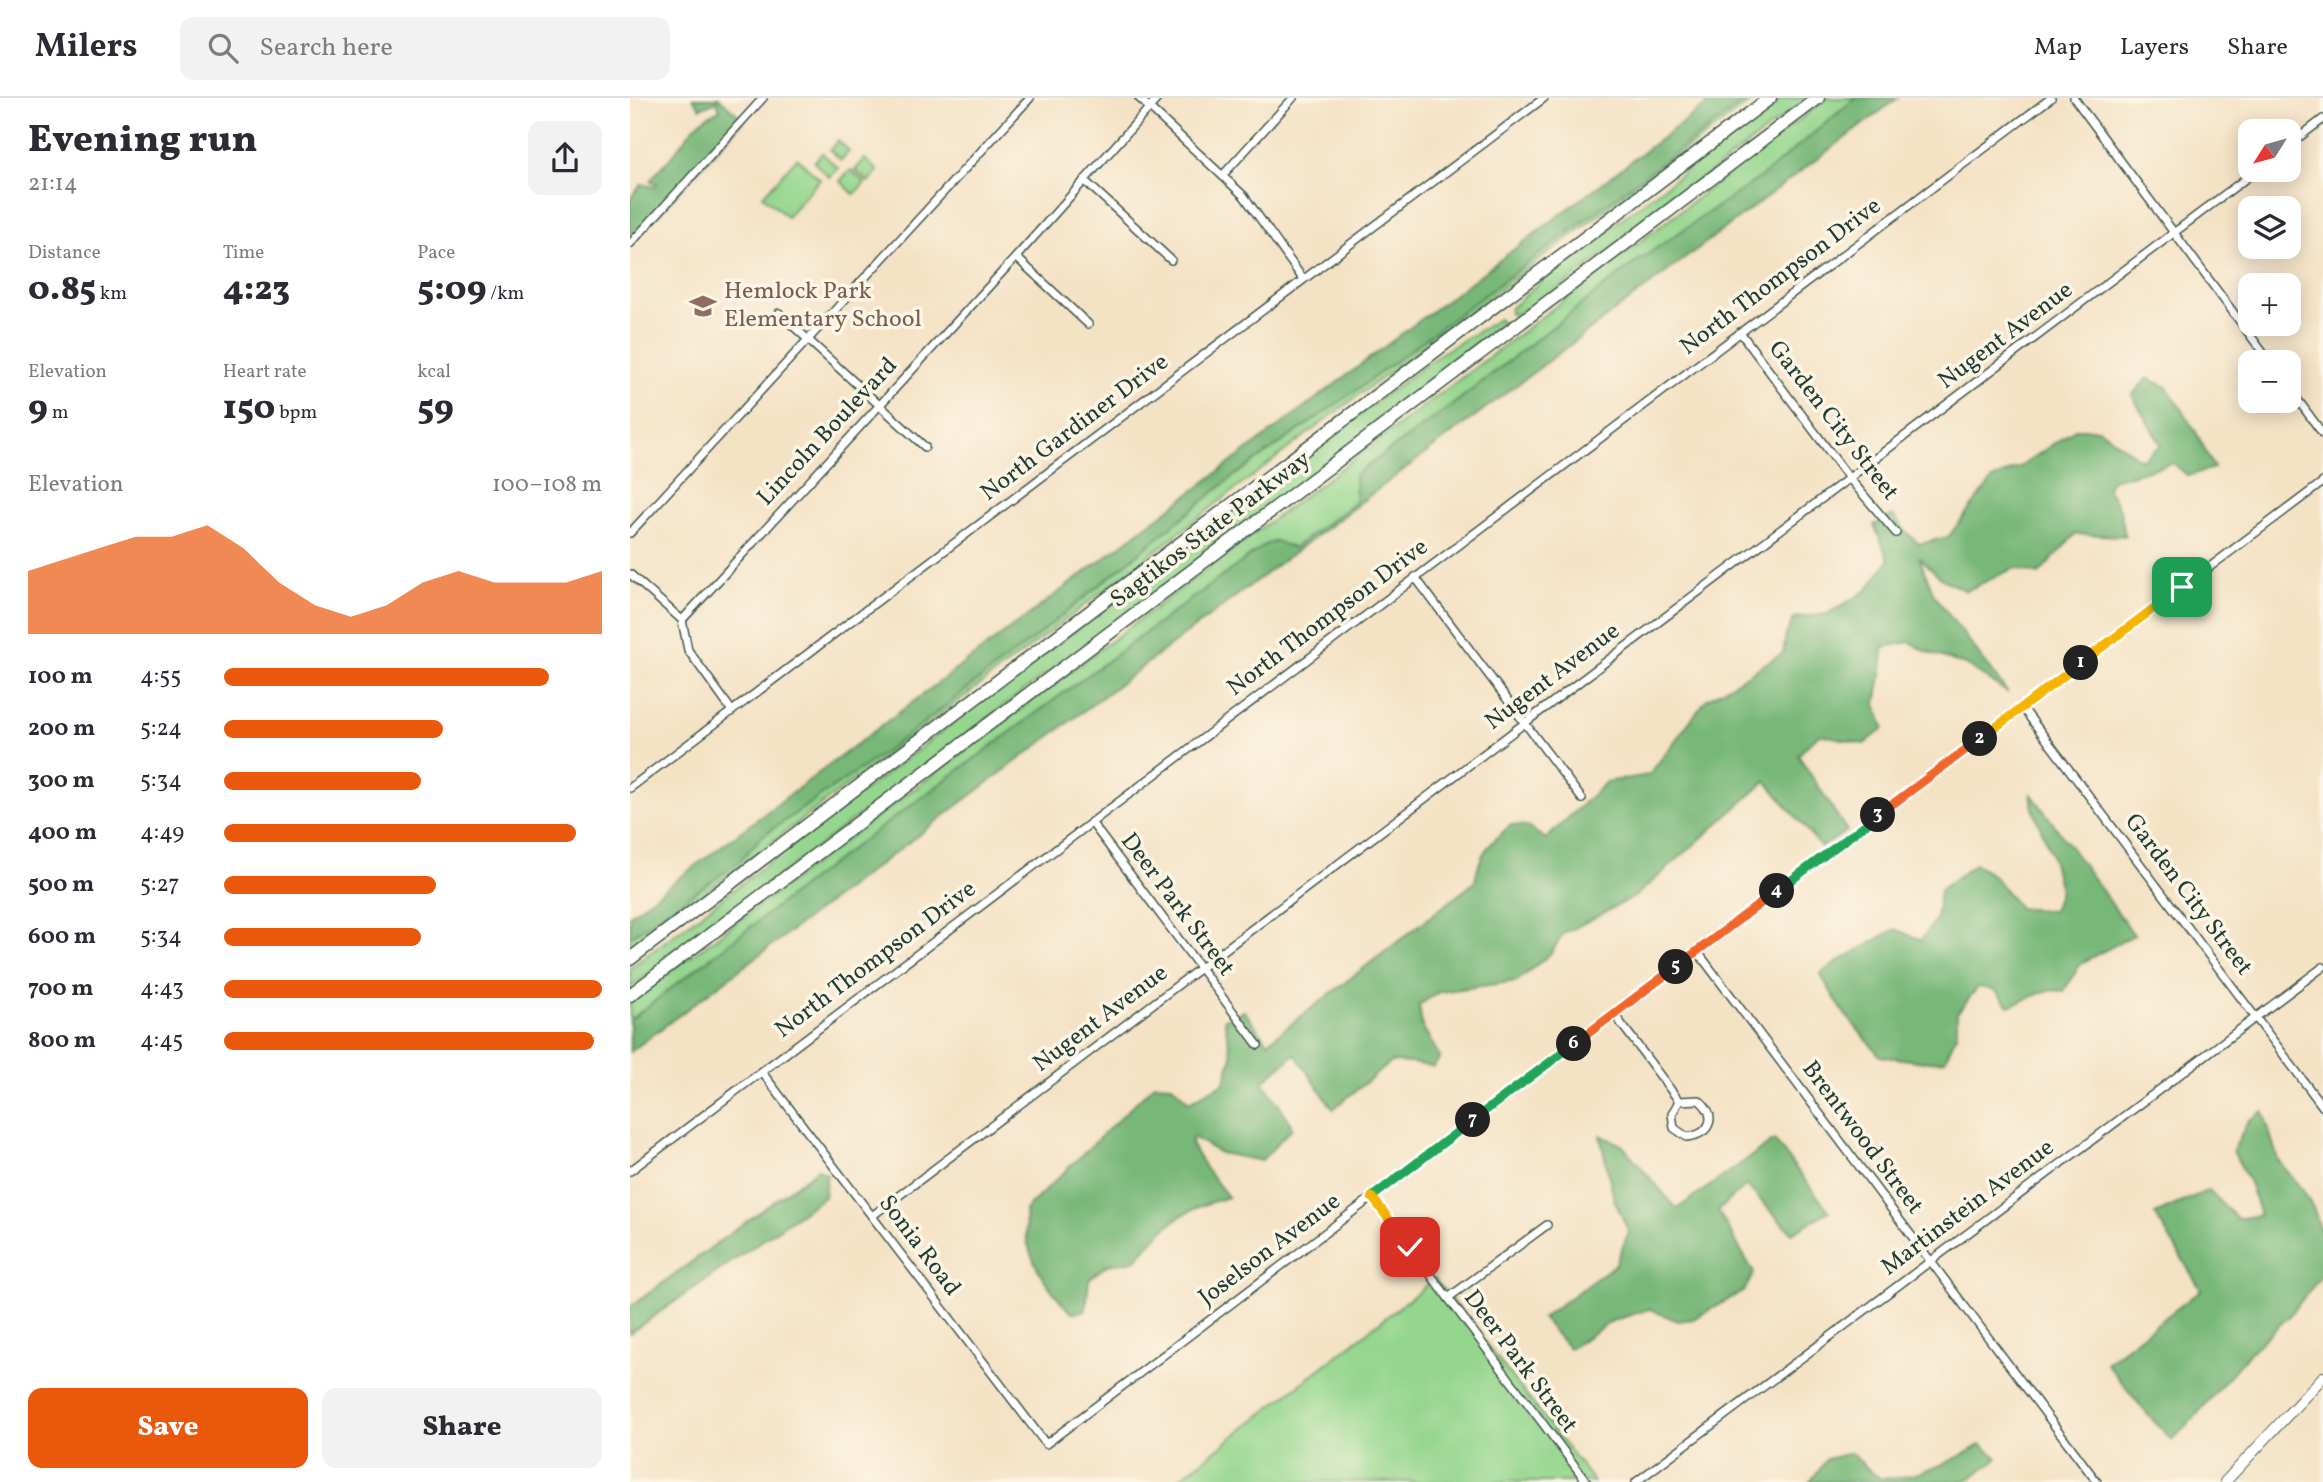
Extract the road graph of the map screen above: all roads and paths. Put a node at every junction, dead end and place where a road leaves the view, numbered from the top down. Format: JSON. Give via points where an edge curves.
{"nodes":[{"id":1,"x":763,"y":98,"type":"edge"},
{"id":2,"x":1030,"y":98,"type":"edge"},
{"id":3,"x":1139,"y":98,"type":"edge"},
{"id":4,"x":1158,"y":98,"type":"edge"},
{"id":5,"x":1293,"y":98,"type":"edge"},
{"id":6,"x":1544,"y":98,"type":"edge"},
{"id":7,"x":1770,"y":98,"type":"edge"},
{"id":8,"x":1818,"y":98,"type":"edge"},
{"id":9,"x":2051,"y":98,"type":"edge"},
{"id":10,"x":2074,"y":98,"type":"edge"},
{"id":11,"x":1149,"y":107,"type":"junction"},
{"id":12,"x":2323,"y":119,"type":"edge"},
{"id":13,"x":2301,"y":136,"type":"edge"},
{"id":14,"x":1223,"y":175,"type":"junction"},
{"id":15,"x":1084,"y":180,"type":"junction"},
{"id":16,"x":2241,"y":182,"type":"edge"},
{"id":17,"x":2173,"y":234,"type":"junction"},
{"id":18,"x":630,"y":244,"type":"edge"},
{"id":19,"x":1016,"y":257,"type":"junction"},
{"id":20,"x":1171,"y":260,"type":"dead end"},
{"id":21,"x":1303,"y":279,"type":"junction"},
{"id":22,"x":779,"y":313,"type":"dead end"},
{"id":23,"x":1088,"y":324,"type":"dead end"},
{"id":24,"x":1740,"y":332,"type":"junction"},
{"id":25,"x":808,"y":339,"type":"junction"},
{"id":26,"x":2261,"y":350,"type":"edge"},
{"id":27,"x":2301,"y":404,"type":"edge"},
{"id":28,"x":880,"y":405,"type":"junction"},
{"id":29,"x":2323,"y":434,"type":"edge"},
{"id":30,"x":925,"y":447,"type":"dead end"},
{"id":31,"x":1849,"y":478,"type":"junction"},
{"id":32,"x":2323,"y":482,"type":"edge"},
{"id":33,"x":630,"y":533,"type":"edge"},
{"id":34,"x":1896,"y":533,"type":"dead end"},
{"id":35,"x":630,"y":574,"type":"edge"},
{"id":36,"x":1415,"y":577,"type":"junction"},
{"id":37,"x":682,"y":620,"type":"junction"},
{"id":38,"x":2022,"y":708,"type":"junction"},
{"id":39,"x":732,"y":711,"type":"junction"},
{"id":40,"x":1524,"y":723,"type":"junction"},
{"id":41,"x":630,"y":788,"type":"edge"},
{"id":42,"x":1582,"y":799,"type":"dead end"},
{"id":43,"x":1091,"y":822,"type":"junction"},
{"id":44,"x":1697,"y":951,"type":"junction"},
{"id":45,"x":630,"y":959,"type":"edge"},
{"id":46,"x":2323,"y":967,"type":"edge"},
{"id":47,"x":1201,"y":968,"type":"junction"},
{"id":48,"x":630,"y":995,"type":"edge"},
{"id":49,"x":1614,"y":1014,"type":"junction"},
{"id":50,"x":2256,"y":1017,"type":"junction"},
{"id":51,"x":1258,"y":1045,"type":"dead end"},
{"id":52,"x":761,"y":1071,"type":"junction"},
{"id":53,"x":1679,"y":1101,"type":"junction"},
{"id":54,"x":2323,"y":1107,"type":"edge"},
{"id":55,"x":630,"y":1171,"type":"edge"},
{"id":56,"x":1372,"y":1197,"type":"junction"},
{"id":57,"x":872,"y":1216,"type":"junction"},
{"id":58,"x":1547,"y":1226,"type":"dead end"},
{"id":59,"x":1930,"y":1260,"type":"junction"},
{"id":60,"x":1448,"y":1298,"type":"junction"},
{"id":61,"x":2323,"y":1377,"type":"edge"},
{"id":62,"x":1046,"y":1444,"type":"joint"},
{"id":63,"x":2095,"y":1481,"type":"edge"},
{"id":64,"x":1587,"y":1482,"type":"edge"},
{"id":65,"x":1636,"y":1482,"type":"edge"},
{"id":66,"x":2225,"y":1482,"type":"edge"}],
"edges":[{"from":1,"to":18,"type":"street"},
{"from":2,"to":25,"type":"street"},
{"from":3,"to":11,"type":"street"},
{"from":4,"to":11,"type":"street","name":"Lincoln Boulevard"},
{"from":5,"to":14,"type":"street"},
{"from":6,"to":21,"type":"street","name":"North Gardiner Drive"},
{"from":7,"to":45,"type":"highway","name":"Sagtikos State Parkway"},
{"from":8,"to":48,"type":"highway","name":"Sagtikos State Parkway"},
{"from":9,"to":24,"type":"street","name":"North Thompson Drive"},
{"from":10,"to":17,"type":"street"},
{"from":11,"to":14,"type":"street"},
{"from":11,"to":15,"type":"street","name":"Lincoln Boulevard"},
{"from":12,"to":13,"type":"street"},
{"from":14,"to":21,"type":"street","via":[[1244,196]]},
{"from":15,"to":19,"type":"street","name":"Lincoln Boulevard"},
{"from":15,"to":20,"type":"street"},
{"from":16,"to":17,"type":"street","name":"Nugent Avenue"},
{"from":17,"to":26,"type":"street"},
{"from":17,"to":31,"type":"street","name":"Nugent Avenue"},
{"from":19,"to":23,"type":"street"},
{"from":19,"to":28,"type":"street","name":"Lincoln Boulevard"},
{"from":21,"to":39,"type":"street","name":"North Gardiner Drive"},
{"from":22,"to":25,"type":"street"},
{"from":24,"to":31,"type":"street","name":"Garden City Street"},
{"from":24,"to":36,"type":"street","name":"North Thompson Drive"},
{"from":25,"to":28,"type":"street"},
{"from":25,"to":33,"type":"street"},
{"from":27,"to":29,"type":"street"},
{"from":28,"to":30,"type":"street"},
{"from":28,"to":37,"type":"street","name":"Lincoln Boulevard"},
{"from":31,"to":34,"type":"street","name":"Garden City Street"},
{"from":31,"to":40,"type":"street","name":"Nugent Avenue"},
{"from":32,"to":38,"type":"street","name":"Joselson Avenue"},
{"from":35,"to":37,"type":"street"},
{"from":36,"to":40,"type":"street"},
{"from":36,"to":43,"type":"street","name":"North Thompson Drive"},
{"from":37,"to":39,"type":"street","via":[[688,650]]},
{"from":38,"to":44,"type":"street","name":"Joselson Avenue"},
{"from":38,"to":50,"type":"street","name":"Garden City Street"},
{"from":39,"to":41,"type":"street","name":"North Gardiner Drive"},
{"from":40,"to":42,"type":"street"},
{"from":40,"to":47,"type":"street","name":"Nugent Avenue"},
{"from":43,"to":47,"type":"street","name":"Deer Park Street"},
{"from":43,"to":52,"type":"street","name":"North Thompson Drive"},
{"from":44,"to":49,"type":"street","name":"Joselson Avenue"},
{"from":44,"to":59,"type":"street","name":"Brentwood Street"},
{"from":46,"to":50,"type":"street","name":"Martinstein Avenue"},
{"from":47,"to":51,"type":"street","name":"Deer Park Street"},
{"from":47,"to":57,"type":"street","name":"Nugent Avenue"},
{"from":49,"to":53,"type":"street"},
{"from":49,"to":56,"type":"street","name":"Joselson Avenue"},
{"from":50,"to":54,"type":"street","name":"Garden City Street"},
{"from":50,"to":59,"type":"street","name":"Martinstein Avenue"},
{"from":52,"to":55,"type":"street","name":"North Thompson Drive"},
{"from":52,"to":57,"type":"street","name":"Sonia Road"},
{"from":53,"to":53,"type":"street","via":[[1672,1114],[1674,1128],[1687,1138],[1702,1134],[1708,1128],[1709,1110],[1699,1100]]},
{"from":56,"to":60,"type":"street","name":"Deer Park Street"},
{"from":56,"to":62,"type":"street","name":"Joselson Avenue"},
{"from":57,"to":62,"type":"street","name":"Sonia Road"},
{"from":58,"to":60,"type":"street"},
{"from":59,"to":63,"type":"street","name":"Brentwood Street"},
{"from":59,"to":65,"type":"street","name":"Martinstein Avenue"},
{"from":60,"to":64,"type":"street","name":"Deer Park Street"},
{"from":61,"to":66,"type":"street"}]}
